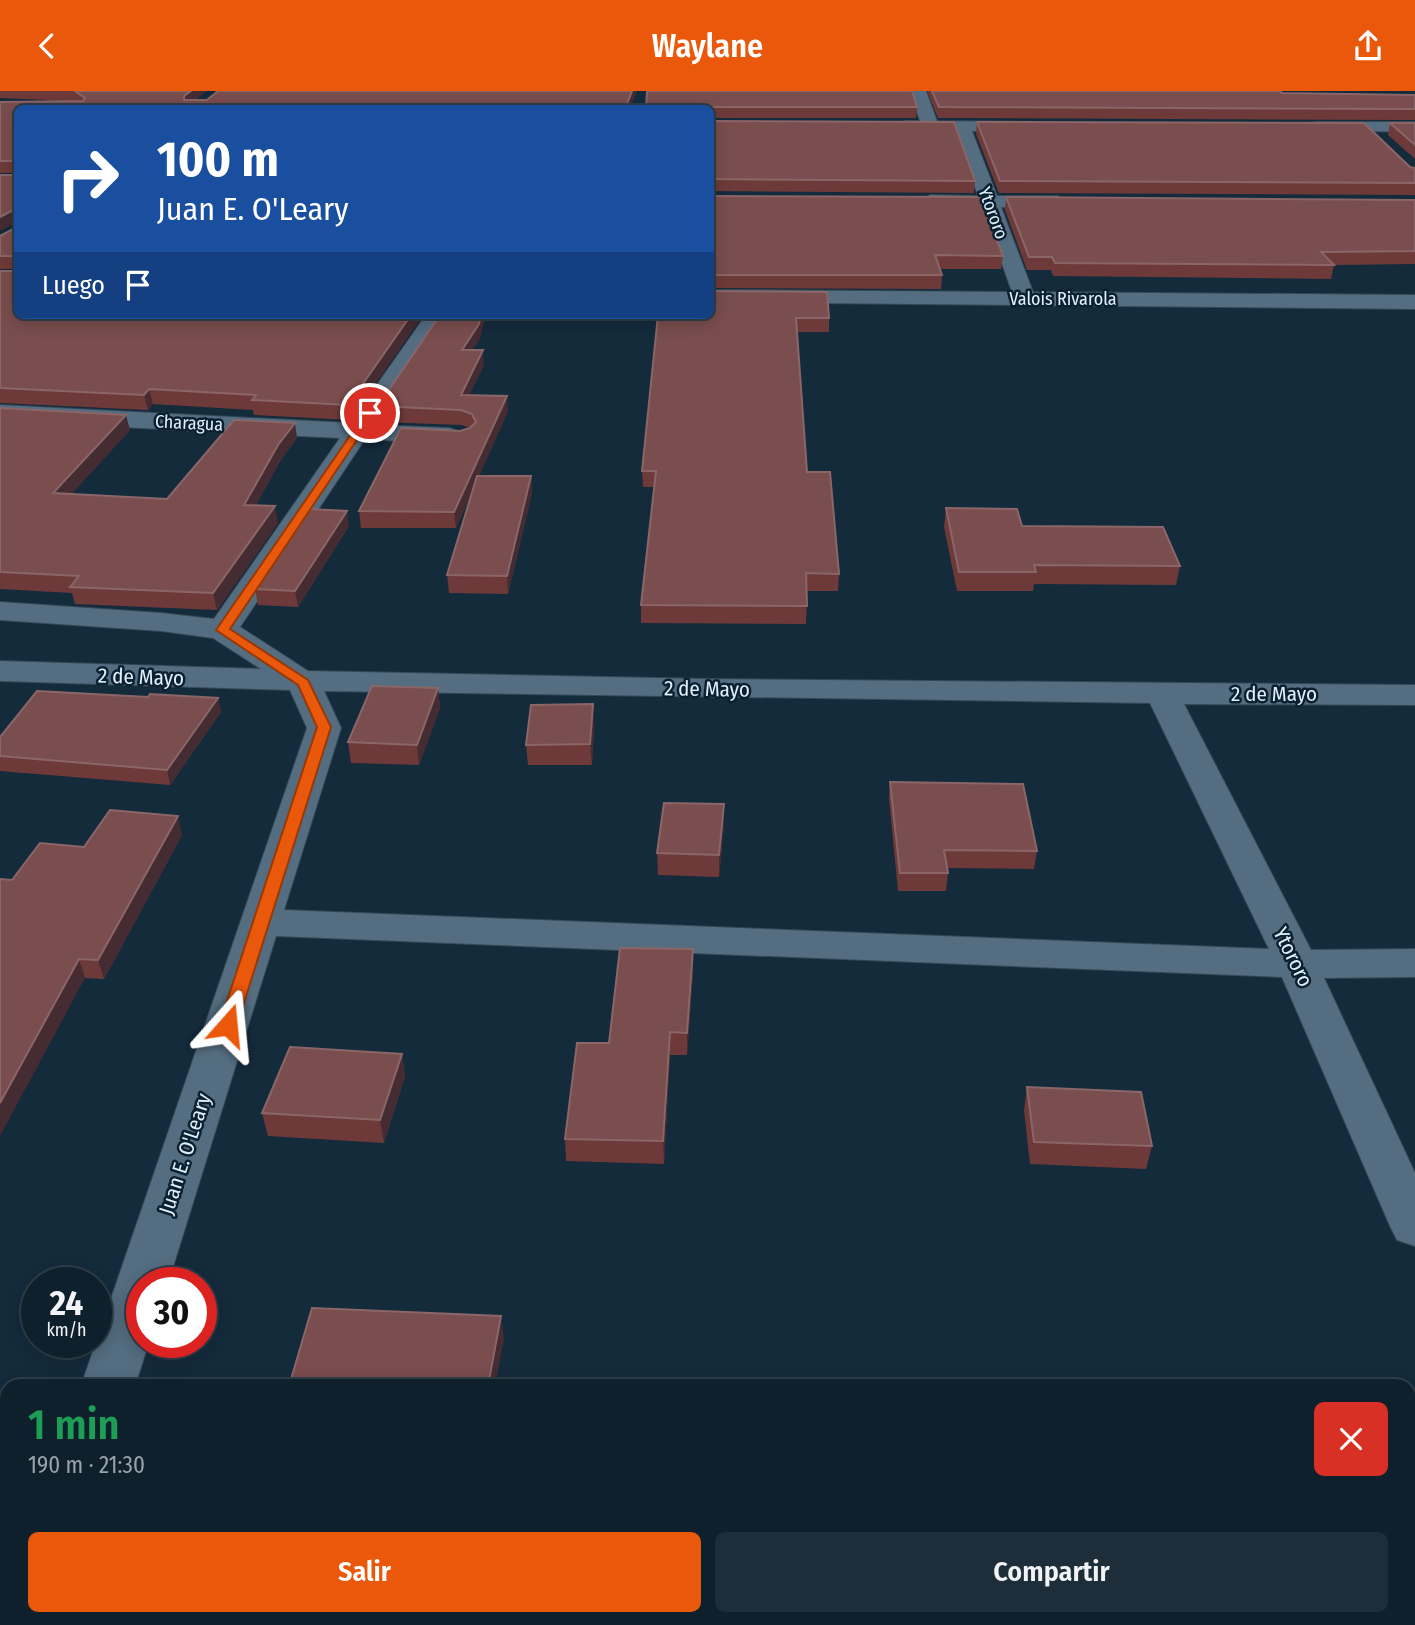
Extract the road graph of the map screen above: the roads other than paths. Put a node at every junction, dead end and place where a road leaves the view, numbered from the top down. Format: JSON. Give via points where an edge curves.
{"nodes":[{"id":1,"x":918,"y":91,"type":"edge"},
{"id":2,"x":889,"y":126,"type":"edge"},
{"id":3,"x":930,"y":126,"type":"junction"},
{"id":4,"x":962,"y":127,"type":"junction"},
{"id":5,"x":1041,"y":127,"type":"edge"},
{"id":6,"x":1297,"y":127,"type":"edge"},
{"id":7,"x":1366,"y":127,"type":"junction"},
{"id":8,"x":1415,"y":127,"type":"edge"},
{"id":9,"x":1385,"y":145,"type":"edge"},
{"id":10,"x":906,"y":201,"type":"edge"},
{"id":11,"x":990,"y":202,"type":"junction"},
{"id":12,"x":1072,"y":202,"type":"edge"},
{"id":13,"x":714,"y":296,"type":"edge"},
{"id":14,"x":1025,"y":299,"type":"junction"},
{"id":15,"x":1415,"y":302,"type":"edge"},
{"id":16,"x":434,"y":319,"type":"edge"},
{"id":17,"x":0,"y":413,"type":"edge"},
{"id":18,"x":357,"y":433,"type":"junction"},
{"id":19,"x":462,"y":436,"type":"edge"},
{"id":20,"x":0,"y":611,"type":"edge"},
{"id":21,"x":222,"y":630,"type":"junction"},
{"id":22,"x":0,"y":671,"type":"edge"},
{"id":23,"x":304,"y":683,"type":"junction"},
{"id":24,"x":1162,"y":693,"type":"junction"},
{"id":25,"x":1415,"y":695,"type":"edge"},
{"id":26,"x":262,"y":922,"type":"junction"},
{"id":27,"x":1297,"y":964,"type":"junction"},
{"id":28,"x":1415,"y":964,"type":"edge"},
{"id":29,"x":1415,"y":1226,"type":"edge"},
{"id":30,"x":147,"y":1267,"type":"edge"},
{"id":31,"x":126,"y":1331,"type":"edge"},
{"id":32,"x":110,"y":1379,"type":"edge"}],
"edges":[{"from":1,"to":3,"type":"street"},
{"from":2,"to":3,"type":"street"},
{"from":3,"to":4,"type":"street"},
{"from":4,"to":5,"type":"street"},
{"from":4,"to":11,"type":"street","name":"Ytororo"},
{"from":6,"to":7,"type":"street"},
{"from":7,"to":8,"type":"street"},
{"from":7,"to":9,"type":"street"},
{"from":10,"to":11,"type":"street"},
{"from":11,"to":12,"type":"street"},
{"from":11,"to":14,"type":"street","name":"Ytororo"},
{"from":13,"to":14,"type":"street","name":"Valois Rivarola"},
{"from":14,"to":15,"type":"street","name":"Valois Rivarola"},
{"from":16,"to":18,"type":"street"},
{"from":17,"to":18,"type":"street","name":"Charagua"},
{"from":18,"to":19,"type":"street","name":"Charagua"},
{"from":18,"to":21,"type":"street"},
{"from":20,"to":21,"type":"street"},
{"from":21,"to":23,"type":"street"},
{"from":22,"to":23,"type":"street","name":"2 de Mayo"},
{"from":23,"to":24,"type":"street","name":"2 de Mayo"},
{"from":23,"to":26,"type":"street","name":"Juan E. O'Leary","via":[[324,727]]},
{"from":24,"to":25,"type":"street","name":"2 de Mayo"},
{"from":24,"to":27,"type":"street","name":"Ytororo"},
{"from":26,"to":27,"type":"street"},
{"from":26,"to":30,"type":"street","name":"Juan E. O'Leary"},
{"from":27,"to":28,"type":"street"},
{"from":27,"to":29,"type":"street","name":"Ytororo"},
{"from":31,"to":32,"type":"street","name":"Juan E. O'Leary"}]}
